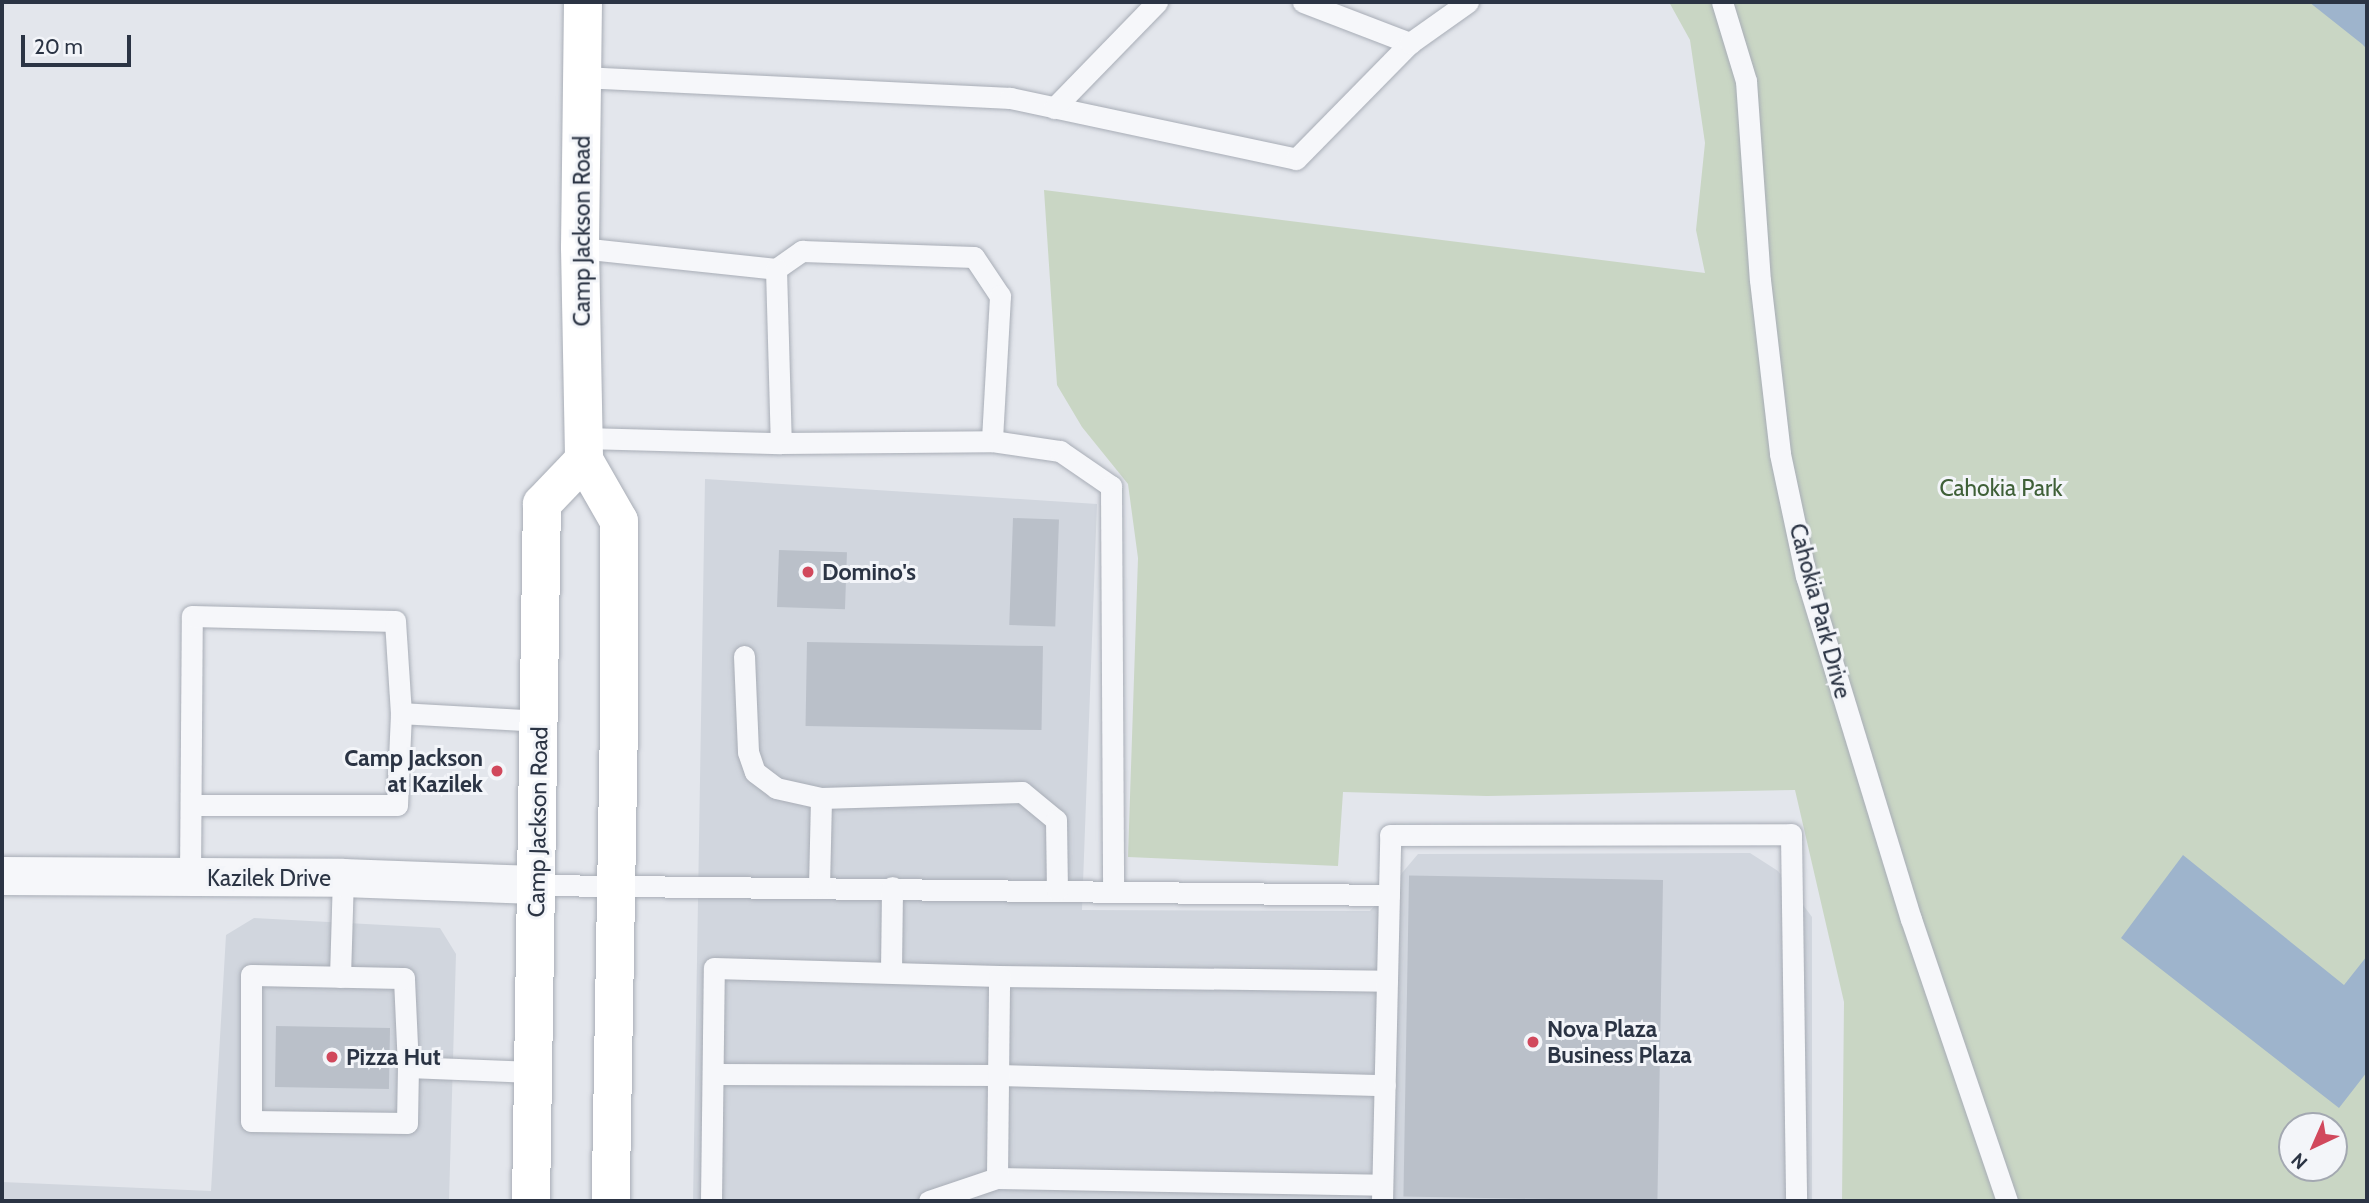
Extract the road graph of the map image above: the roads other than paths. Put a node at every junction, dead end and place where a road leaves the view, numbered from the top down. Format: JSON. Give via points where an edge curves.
{"nodes":[{"id":1,"x":583,"y":2,"type":"edge"},
{"id":2,"x":1157,"y":2,"type":"edge"},
{"id":3,"x":1303,"y":2,"type":"edge"},
{"id":4,"x":1468,"y":2,"type":"edge"},
{"id":5,"x":1722,"y":2,"type":"edge"},
{"id":6,"x":1410,"y":43,"type":"junction"},
{"id":7,"x":582,"y":77,"type":"junction"},
{"id":8,"x":1054,"y":108,"type":"junction"},
{"id":9,"x":580,"y":248,"type":"junction"},
{"id":10,"x":776,"y":269,"type":"junction"},
{"id":11,"x":992,"y":442,"type":"junction"},
{"id":12,"x":781,"y":443,"type":"junction"},
{"id":13,"x":584,"y":449,"type":"junction"},
{"id":14,"x":744,"y":656,"type":"dead end"},
{"id":15,"x":401,"y":713,"type":"junction"},
{"id":16,"x":540,"y":721,"type":"junction"},
{"id":17,"x":821,"y":798,"type":"junction"},
{"id":18,"x":191,"y":805,"type":"junction"},
{"id":19,"x":2,"y":876,"type":"edge"},
{"id":20,"x":190,"y":878,"type":"junction"},
{"id":21,"x":343,"y":878,"type":"junction"},
{"id":22,"x":536,"y":885,"type":"junction"},
{"id":23,"x":614,"y":886,"type":"junction"},
{"id":24,"x":819,"y":887,"type":"junction"},
{"id":25,"x":892,"y":887,"type":"junction"},
{"id":26,"x":1057,"y":890,"type":"junction"},
{"id":27,"x":1113,"y":891,"type":"junction"},
{"id":28,"x":1389,"y":895,"type":"junction"},
{"id":29,"x":891,"y":971,"type":"junction"},
{"id":30,"x":999,"y":976,"type":"junction"},
{"id":31,"x":340,"y":977,"type":"junction"},
{"id":32,"x":1387,"y":981,"type":"junction"},
{"id":33,"x":408,"y":1067,"type":"junction"},
{"id":34,"x":533,"y":1072,"type":"junction"},
{"id":35,"x":714,"y":1074,"type":"junction"},
{"id":36,"x":998,"y":1075,"type":"junction"},
{"id":37,"x":1385,"y":1085,"type":"junction"},
{"id":38,"x":997,"y":1178,"type":"junction"},
{"id":39,"x":1382,"y":1193,"type":"edge"},
{"id":40,"x":531,"y":1201,"type":"edge"},
{"id":41,"x":611,"y":1201,"type":"edge"},
{"id":42,"x":711,"y":1201,"type":"edge"},
{"id":43,"x":929,"y":1201,"type":"edge"},
{"id":44,"x":1796,"y":1201,"type":"edge"},
{"id":45,"x":2007,"y":1201,"type":"edge"}],
"edges":[{"from":1,"to":7,"type":"main road","name":"Camp Jackson Road"},
{"from":2,"to":8,"type":"lane"},
{"from":3,"to":6,"type":"lane"},
{"from":4,"to":6,"type":"lane"},
{"from":5,"to":45,"type":"lane","name":"Cahokia Park Drive","via":[[1745,81],[1760,280],[1780,454],[1806,576],[1911,919]]},
{"from":6,"to":8,"type":"lane","via":[[1296,159]]},
{"from":7,"to":8,"type":"lane","via":[[1010,98]]},
{"from":7,"to":9,"type":"main road","name":"Camp Jackson Road"},
{"from":9,"to":10,"type":"lane"},
{"from":9,"to":13,"type":"main road","name":"Camp Jackson Road"},
{"from":10,"to":11,"type":"lane","via":[[803,251],[974,257],[1000,296]]},
{"from":10,"to":12,"type":"lane"},
{"from":11,"to":12,"type":"lane"},
{"from":11,"to":27,"type":"lane","via":[[1060,451],[1111,486]]},
{"from":12,"to":13,"type":"lane"},
{"from":13,"to":16,"type":"main road","name":"Camp Jackson Road","via":[[542,504]]},
{"from":13,"to":23,"type":"main road","name":"Camp Jackson Road","via":[[619,521],[620,722]]},
{"from":14,"to":17,"type":"lane","via":[[748,752],[755,772],[776,788]]},
{"from":15,"to":16,"type":"lane"},
{"from":15,"to":18,"type":"lane","via":[[397,805]]},
{"from":15,"to":18,"type":"lane","via":[[396,621],[192,615]]},
{"from":16,"to":22,"type":"main road","name":"Camp Jackson Road"},
{"from":17,"to":24,"type":"lane"},
{"from":17,"to":26,"type":"lane","via":[[1022,792],[1056,820]]},
{"from":18,"to":20,"type":"lane"},
{"from":19,"to":20,"type":"street","name":"Kazilek Drive"},
{"from":20,"to":21,"type":"street","name":"Kazilek Drive"},
{"from":21,"to":22,"type":"street","name":"Kazilek Drive"},
{"from":21,"to":31,"type":"lane"},
{"from":22,"to":23,"type":"lane"},
{"from":22,"to":34,"type":"main road","name":"Camp Jackson Road"},
{"from":23,"to":24,"type":"lane"},
{"from":23,"to":41,"type":"main road","name":"Camp Jackson Road"},
{"from":24,"to":25,"type":"lane"},
{"from":25,"to":26,"type":"lane"},
{"from":25,"to":29,"type":"lane"},
{"from":26,"to":27,"type":"lane"},
{"from":27,"to":28,"type":"lane"},
{"from":28,"to":32,"type":"lane"},
{"from":28,"to":44,"type":"lane","via":[[1390,835],[1791,834]]},
{"from":29,"to":30,"type":"lane"},
{"from":29,"to":35,"type":"lane","via":[[714,968]]},
{"from":30,"to":32,"type":"lane"},
{"from":30,"to":36,"type":"lane"},
{"from":31,"to":33,"type":"lane","via":[[404,978]]},
{"from":31,"to":33,"type":"lane","via":[[251,975],[251,1121],[407,1123]]},
{"from":32,"to":37,"type":"lane"},
{"from":33,"to":34,"type":"lane"},
{"from":34,"to":40,"type":"main road","name":"Camp Jackson Road"},
{"from":35,"to":36,"type":"lane"},
{"from":35,"to":42,"type":"lane"},
{"from":36,"to":37,"type":"lane"},
{"from":36,"to":38,"type":"lane"},
{"from":37,"to":39,"type":"lane"},
{"from":38,"to":39,"type":"lane"},
{"from":38,"to":43,"type":"lane"}]}
